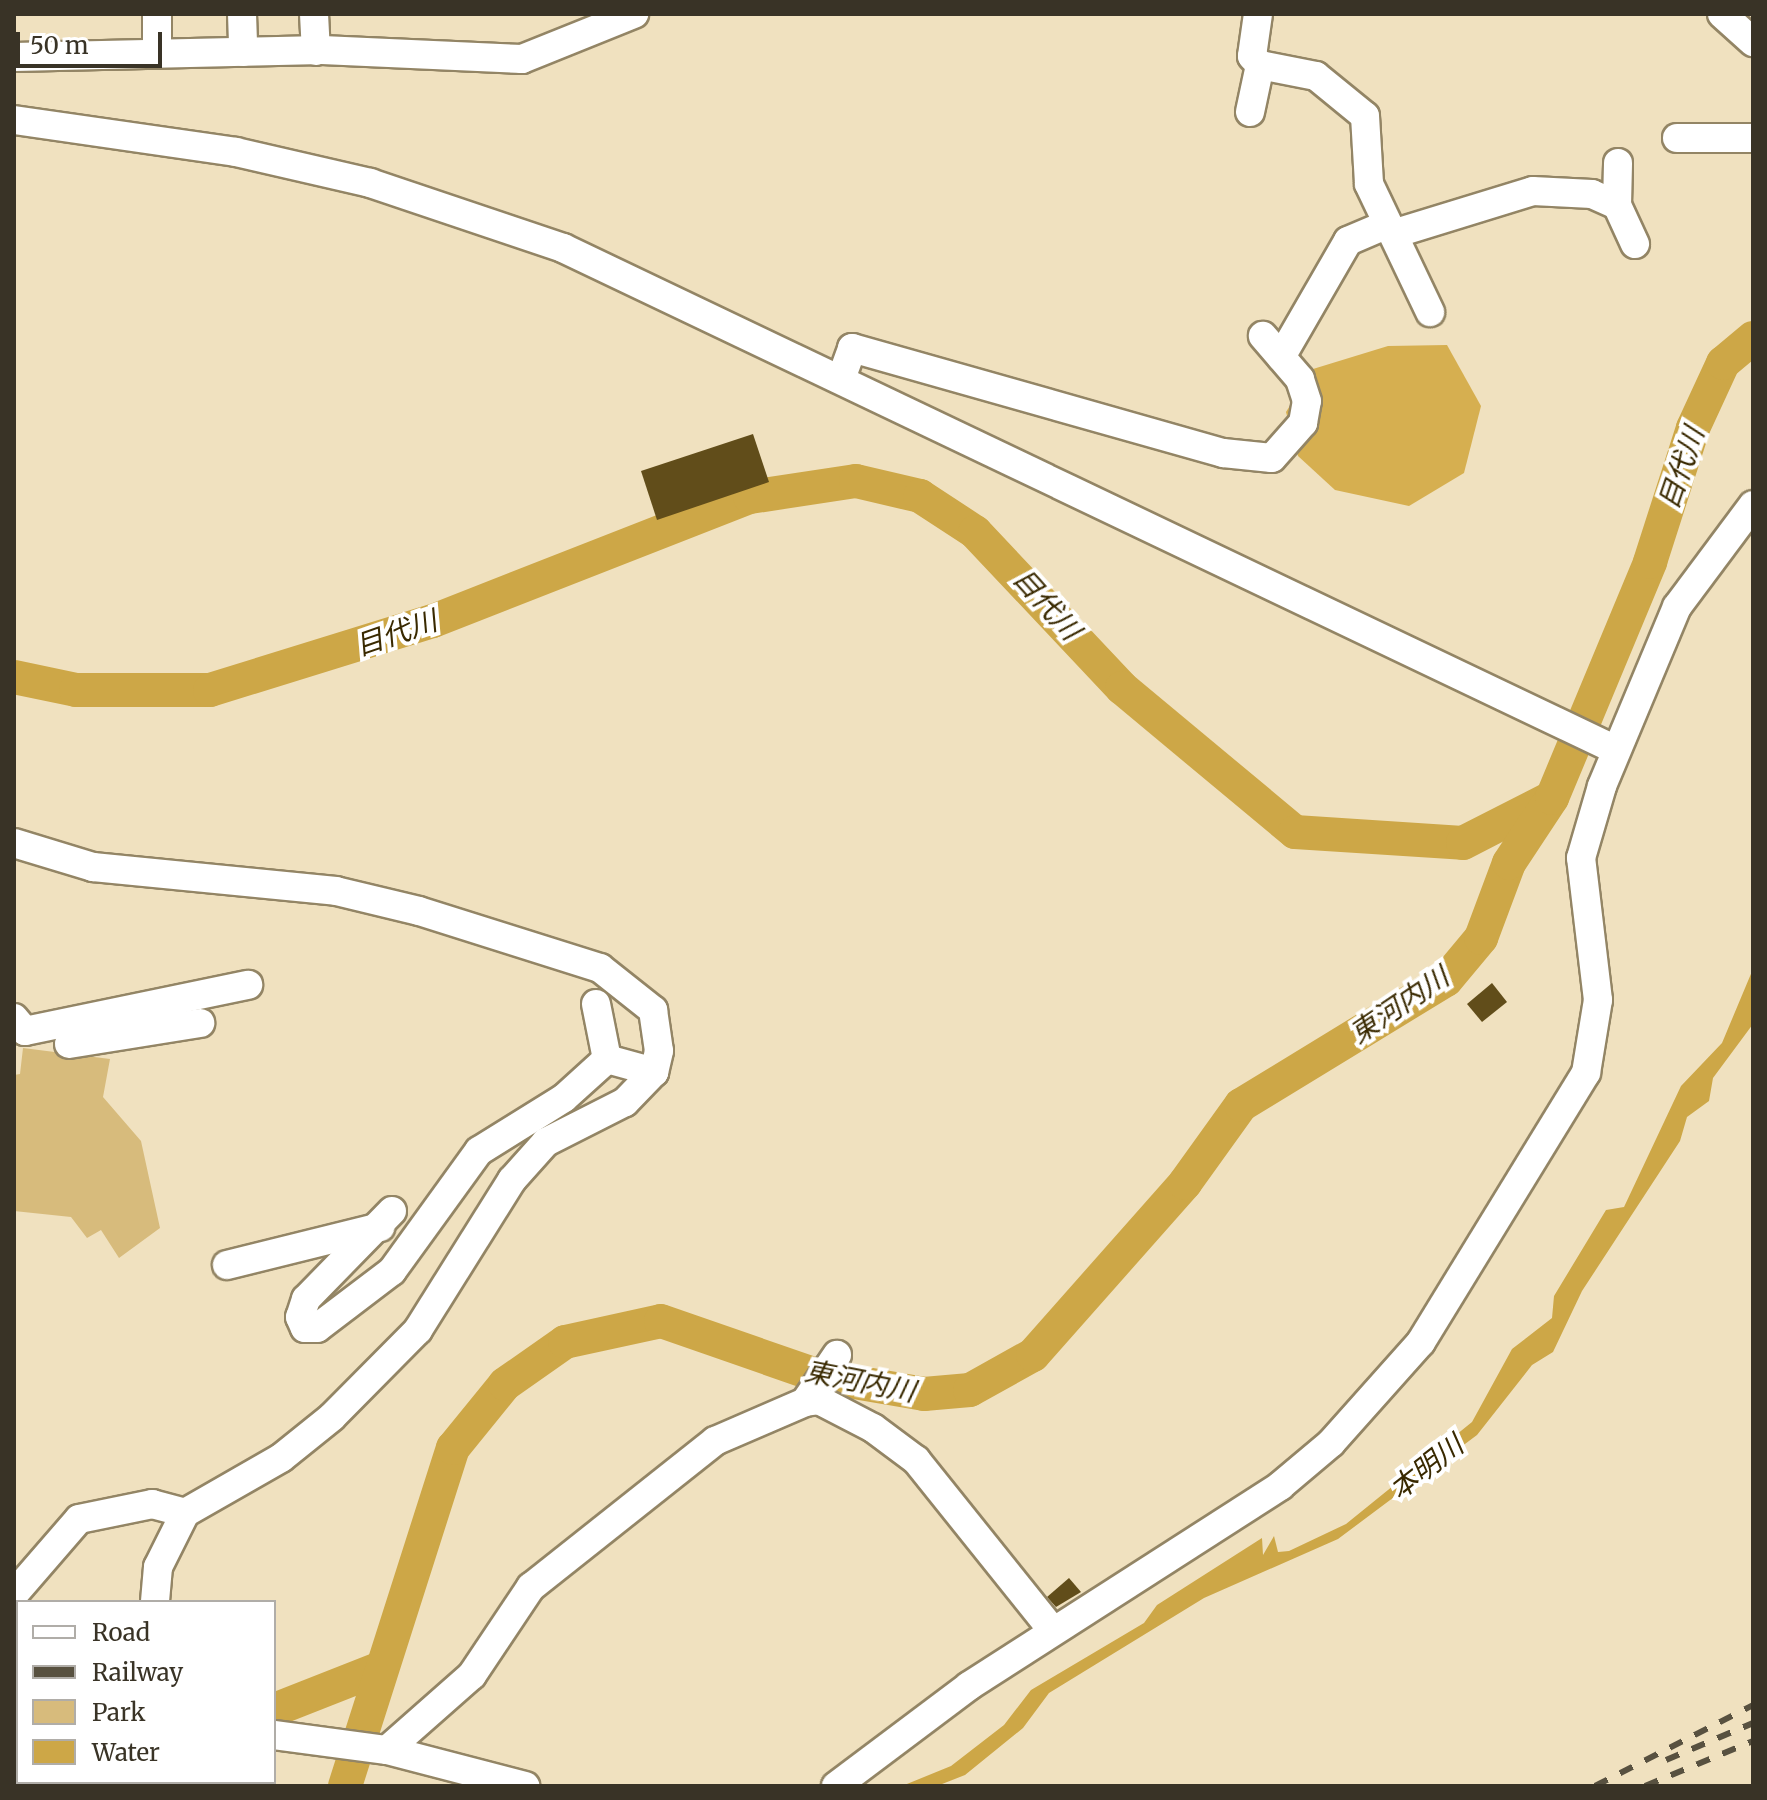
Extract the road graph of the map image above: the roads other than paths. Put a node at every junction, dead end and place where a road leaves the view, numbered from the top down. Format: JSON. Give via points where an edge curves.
{"nodes":[{"id":1,"x":157,"y":14,"type":"edge"},
{"id":2,"x":242,"y":14,"type":"edge"},
{"id":3,"x":314,"y":14,"type":"edge"},
{"id":4,"x":634,"y":14,"type":"edge"},
{"id":5,"x":1258,"y":14,"type":"edge"},
{"id":6,"x":1722,"y":14,"type":"edge"},
{"id":7,"x":1753,"y":42,"type":"edge"},
{"id":8,"x":316,"y":51,"type":"junction"},
{"id":9,"x":243,"y":52,"type":"junction"},
{"id":10,"x":157,"y":54,"type":"junction"},
{"id":11,"x":14,"y":57,"type":"edge"},
{"id":12,"x":1260,"y":65,"type":"junction"},
{"id":13,"x":1250,"y":112,"type":"dead end"},
{"id":14,"x":14,"y":120,"type":"edge"},
{"id":15,"x":1677,"y":138,"type":"dead end"},
{"id":16,"x":1753,"y":138,"type":"edge"},
{"id":17,"x":1618,"y":163,"type":"dead end"},
{"id":18,"x":1617,"y":205,"type":"junction"},
{"id":19,"x":1390,"y":229,"type":"junction"},
{"id":20,"x":1635,"y":244,"type":"dead end"},
{"id":21,"x":1430,"y":312,"type":"dead end"},
{"id":22,"x":841,"y":379,"type":"junction"},
{"id":23,"x":1753,"y":505,"type":"edge"},
{"id":24,"x":1609,"y":747,"type":"junction"},
{"id":25,"x":14,"y":843,"type":"edge"},
{"id":26,"x":248,"y":985,"type":"dead end"},
{"id":27,"x":596,"y":1004,"type":"dead end"},
{"id":28,"x":200,"y":1023,"type":"dead end"},
{"id":29,"x":20,"y":1025,"type":"edge"},
{"id":30,"x":607,"y":1059,"type":"junction"},
{"id":31,"x":654,"y":1072,"type":"junction"},
{"id":32,"x":227,"y":1265,"type":"dead end"},
{"id":33,"x":837,"y":1355,"type":"dead end"},
{"id":34,"x":813,"y":1395,"type":"junction"},
{"id":35,"x":185,"y":1513,"type":"junction"},
{"id":36,"x":14,"y":1594,"type":"edge"},
{"id":37,"x":155,"y":1600,"type":"edge"},
{"id":38,"x":1053,"y":1631,"type":"junction"},
{"id":39,"x":281,"y":1740,"type":"edge"},
{"id":40,"x":381,"y":1749,"type":"junction"},
{"id":41,"x":525,"y":1786,"type":"edge"},
{"id":42,"x":836,"y":1786,"type":"edge"}],
"edges":[{"from":1,"to":10,"type":"street"},
{"from":2,"to":9,"type":"street"},
{"from":3,"to":8,"type":"street"},
{"from":4,"to":8,"type":"street","via":[[522,59]]},
{"from":5,"to":12,"type":"street","via":[[1252,56]]},
{"from":6,"to":7,"type":"street"},
{"from":8,"to":9,"type":"street"},
{"from":9,"to":10,"type":"street"},
{"from":10,"to":11,"type":"street"},
{"from":12,"to":13,"type":"street"},
{"from":12,"to":19,"type":"street","via":[[1316,76],[1365,116],[1369,184]]},
{"from":14,"to":22,"type":"street","via":[[236,152],[370,183],[563,248]]},
{"from":15,"to":16,"type":"street"},
{"from":17,"to":18,"type":"street"},
{"from":18,"to":19,"type":"street","via":[[1592,194],[1533,191]]},
{"from":18,"to":20,"type":"street"},
{"from":19,"to":21,"type":"street"},
{"from":19,"to":22,"type":"street","via":[[1348,241],[1272,346],[1307,401],[1303,423],[1272,458],[1223,453],[852,348]]},
{"from":22,"to":24,"type":"street"},
{"from":23,"to":24,"type":"street","via":[[1677,607]]},
{"from":24,"to":38,"type":"street","via":[[1581,858],[1598,1000],[1586,1073],[1448,1303],[1388,1382],[1280,1486]]},
{"from":25,"to":31,"type":"street","via":[[93,867],[336,891],[600,968],[653,1010],[659,1051]]},
{"from":26,"to":29,"type":"street"},
{"from":27,"to":30,"type":"street"},
{"from":28,"to":29,"type":"street","via":[[51,1047]]},
{"from":30,"to":31,"type":"street"},
{"from":30,"to":32,"type":"street","via":[[564,1098],[479,1151],[392,1271],[317,1328],[305,1328],[300,1317],[306,1299],[386,1219]]},
{"from":31,"to":35,"type":"street","via":[[625,1102],[546,1142],[512,1180],[418,1330],[332,1417],[281,1458]]},
{"from":33,"to":34,"type":"street"},
{"from":34,"to":38,"type":"street","via":[[873,1428],[916,1460]]},
{"from":34,"to":40,"type":"street","via":[[715,1441],[531,1587],[472,1675]]},
{"from":35,"to":36,"type":"street","via":[[152,1504],[79,1519]]},
{"from":35,"to":37,"type":"street","via":[[158,1567]]},
{"from":38,"to":42,"type":"street"},
{"from":39,"to":40,"type":"street","via":[[325,1739]]},
{"from":40,"to":41,"type":"street"}]}
